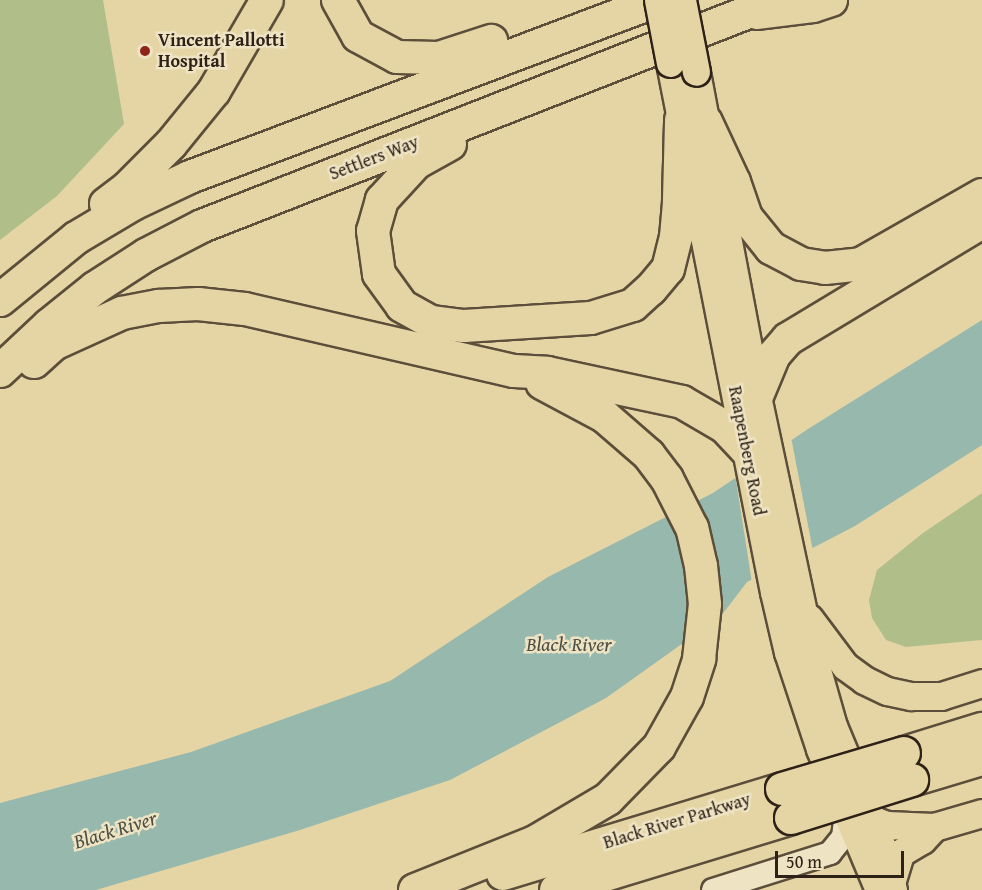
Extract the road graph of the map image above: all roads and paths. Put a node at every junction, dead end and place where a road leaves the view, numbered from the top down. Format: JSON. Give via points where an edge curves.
{"nodes":[{"id":1,"x":267,"y":0,"type":"edge"},
{"id":2,"x":338,"y":0,"type":"edge"},
{"id":3,"x":612,"y":0,"type":"edge"},
{"id":4,"x":658,"y":0,"type":"edge"},
{"id":5,"x":682,"y":0,"type":"edge"},
{"id":6,"x":779,"y":0,"type":"edge"},
{"id":7,"x":831,"y":0,"type":"edge"},
{"id":8,"x":739,"y":15,"type":"junction"},
{"id":9,"x":686,"y":84,"type":"junction"},
{"id":10,"x":512,"y":105,"type":"junction"},
{"id":11,"x":694,"y":121,"type":"junction"},
{"id":12,"x":982,"y":195,"type":"edge"},
{"id":13,"x":982,"y":222,"type":"edge"},
{"id":14,"x":51,"y":256,"type":"junction"},
{"id":15,"x":0,"y":300,"type":"edge"},
{"id":16,"x":0,"y":371,"type":"edge"},
{"id":17,"x":514,"y":371,"type":"junction"},
{"id":18,"x":0,"y":392,"type":"edge"},
{"id":19,"x":757,"y":396,"type":"junction"},
{"id":20,"x":754,"y":452,"type":"junction"},
{"id":21,"x":782,"y":572,"type":"junction"},
{"id":22,"x":802,"y":607,"type":"junction"},
{"id":23,"x":982,"y":683,"type":"edge"},
{"id":24,"x":982,"y":729,"type":"edge"},
{"id":25,"x":982,"y":759,"type":"edge"},
{"id":26,"x":908,"y":766,"type":"junction"},
{"id":27,"x":786,"y":804,"type":"junction"},
{"id":28,"x":846,"y":811,"type":"junction"},
{"id":29,"x":982,"y":813,"type":"edge"},
{"id":30,"x":872,"y":820,"type":"junction"},
{"id":31,"x":934,"y":827,"type":"junction"},
{"id":32,"x":888,"y":887,"type":"edge"},
{"id":33,"x":416,"y":890,"type":"edge"},
{"id":34,"x":451,"y":890,"type":"edge"},
{"id":35,"x":556,"y":890,"type":"edge"},
{"id":36,"x":713,"y":890,"type":"edge"}],
"edges":[{"from":1,"to":14,"type":"highway","via":[[214,91],[171,144],[127,188],[53,242]]},
{"from":2,"to":3,"type":"highway","via":[[358,36],[397,57],[439,58]]},
{"from":4,"to":9,"type":"main road","name":"Raapenberg Road","bridge":true},
{"from":4,"to":14,"type":"highway","via":[[199,173],[104,221]]},
{"from":5,"to":9,"type":"main road","name":"Raapenberg Road","bridge":true},
{"from":6,"to":8,"type":"highway","name":"Settlers Way"},
{"from":7,"to":8,"type":"highway","via":[[813,6]]},
{"from":8,"to":10,"type":"highway","name":"Settlers Way"},
{"from":9,"to":11,"type":"main road","name":"Raapenberg Road"},
{"from":10,"to":11,"type":"highway","via":[[417,162],[382,200],[373,231],[379,274],[402,306],[431,322],[464,326],[591,318],[633,305],[668,268],[673,253]]},
{"from":10,"to":16,"type":"highway","name":"Settlers Way","via":[[233,213],[176,239],[71,306]]},
{"from":11,"to":12,"type":"highway","via":[[734,182],[746,217],[771,248],[801,264],[825,268],[861,264]]},
{"from":11,"to":19,"type":"main road","name":"Raapenberg Road"},
{"from":11,"to":20,"type":"main road","name":"Raapenberg Road"},
{"from":13,"to":19,"type":"highway","via":[[788,339],[774,355]]},
{"from":14,"to":15,"type":"highway"},
{"from":17,"to":18,"type":"highway","via":[[245,309],[188,304],[122,313],[54,344]]},
{"from":17,"to":20,"type":"highway","via":[[547,373],[682,402],[725,427]]},
{"from":17,"to":33,"type":"highway","via":[[604,416],[649,455],[667,479],[692,528],[701,566],[705,604],[699,659],[687,698],[659,747],[608,799],[535,842]]},
{"from":19,"to":20,"type":"main road","name":"Raapenberg Road"},
{"from":20,"to":21,"type":"main road","name":"Raapenberg Road"},
{"from":21,"to":22,"type":"main road","name":"Raapenberg Road"},
{"from":21,"to":28,"type":"main road","name":"Raapenberg Road","via":[[802,697]]},
{"from":22,"to":23,"type":"main road","via":[[845,666],[887,690],[911,696],[941,696]]},
{"from":22,"to":30,"type":"main road","name":"Raapenberg Road","via":[[821,690]]},
{"from":24,"to":26,"type":"highway"},
{"from":25,"to":26,"type":"highway"},
{"from":26,"to":27,"type":"highway","name":"Black River Parkway","bridge":true},
{"from":27,"to":34,"type":"highway","name":"Black River Parkway"},
{"from":27,"to":35,"type":"highway","name":"Black River Parkway"},
{"from":28,"to":30,"type":"main road"},
{"from":28,"to":32,"type":"main road","name":"Raapenberg Road"},
{"from":28,"to":36,"type":"street","via":[[843,837],[830,853]]},
{"from":29,"to":31,"type":"main road"},
{"from":30,"to":31,"type":"main road","via":[[887,825]]},
{"from":30,"to":32,"type":"main road","name":"Raapenberg Road"},
{"from":31,"to":32,"type":"main road","via":[[922,840],[900,853]]}]}
